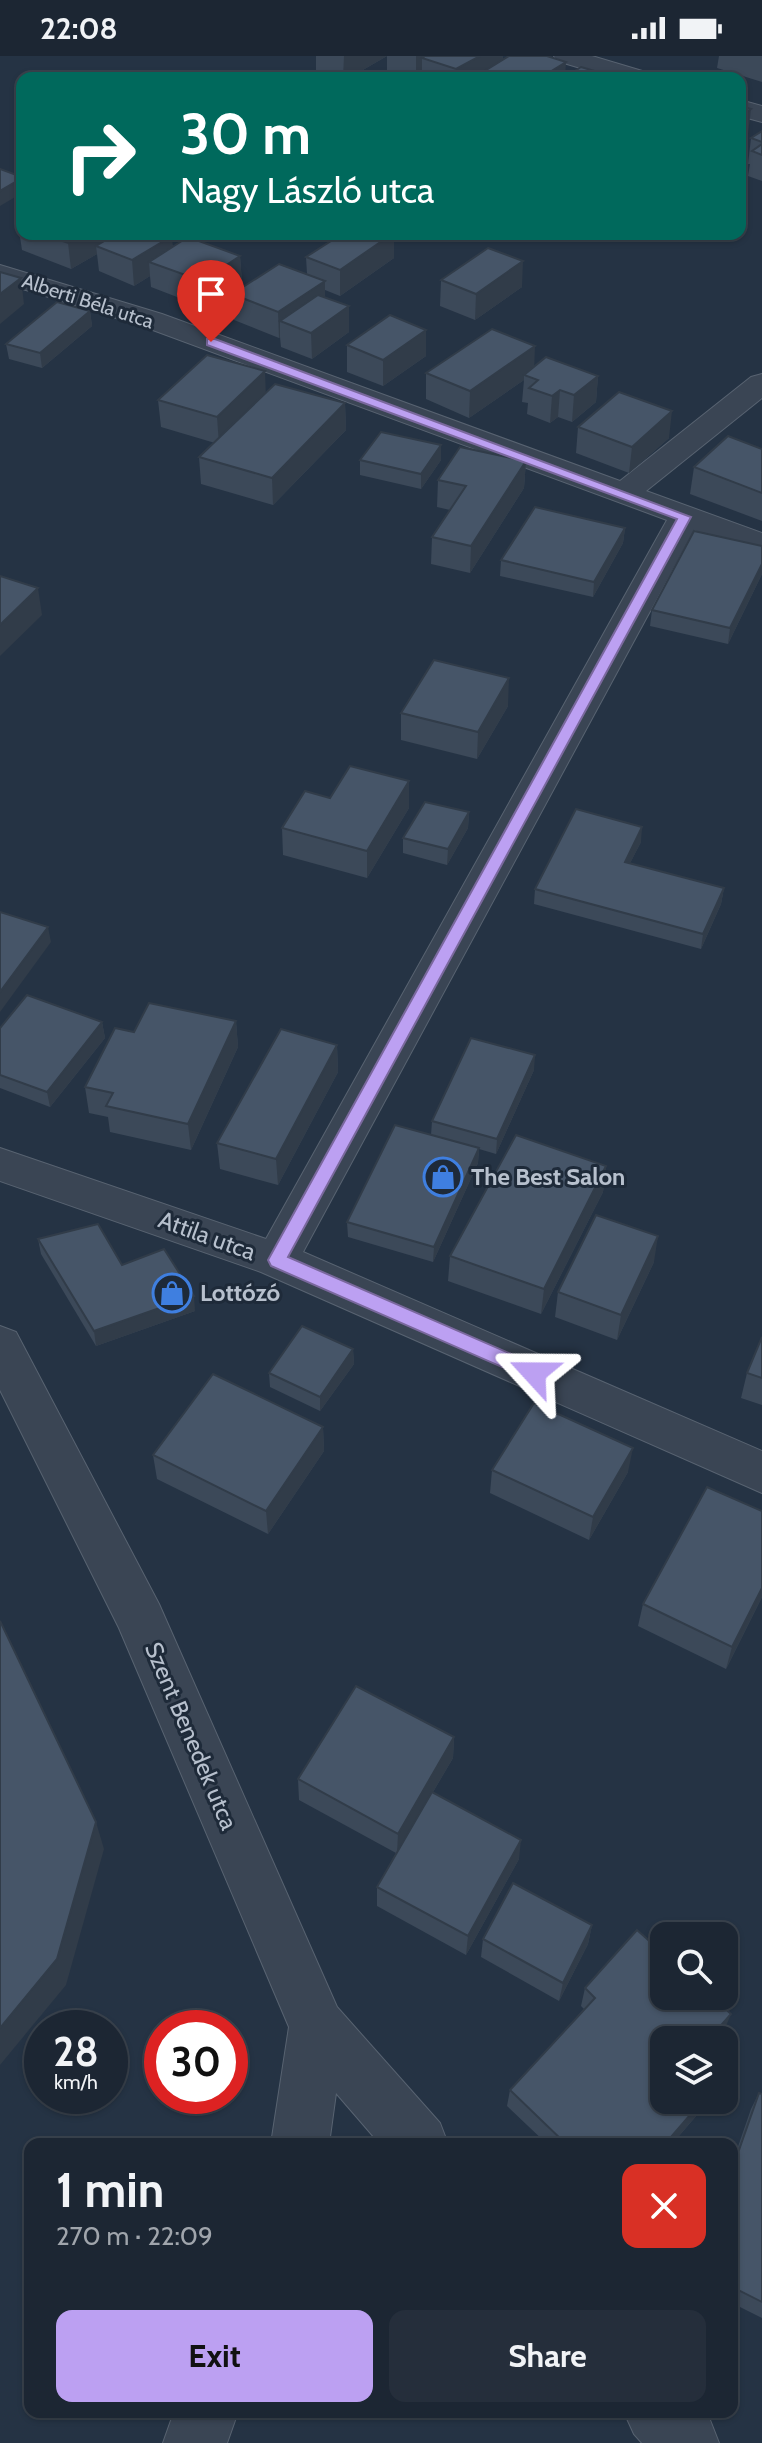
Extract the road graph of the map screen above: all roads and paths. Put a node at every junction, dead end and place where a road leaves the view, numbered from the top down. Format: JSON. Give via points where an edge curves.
{"nodes":[{"id":1,"x":566,"y":56,"type":"edge"},
{"id":2,"x":620,"y":72,"type":"edge"},
{"id":3,"x":0,"y":273,"type":"edge"},
{"id":4,"x":762,"y":383,"type":"edge"},
{"id":5,"x":624,"y":493,"type":"junction"},
{"id":6,"x":685,"y":517,"type":"junction"},
{"id":7,"x":762,"y":544,"type":"edge"},
{"id":8,"x":0,"y":1164,"type":"edge"},
{"id":9,"x":277,"y":1260,"type":"junction"},
{"id":10,"x":0,"y":1345,"type":"edge"},
{"id":11,"x":762,"y":1473,"type":"edge"},
{"id":12,"x":317,"y":2027,"type":"junction"},
{"id":13,"x":301,"y":2138,"type":"edge"},
{"id":14,"x":414,"y":2138,"type":"edge"},
{"id":15,"x":204,"y":2418,"type":"edge"},
{"id":16,"x":662,"y":2418,"type":"edge"},
{"id":17,"x":195,"y":2443,"type":"edge"},
{"id":18,"x":687,"y":2443,"type":"edge"}],
"edges":[{"from":1,"to":2,"type":"street"},
{"from":3,"to":5,"type":"street","name":"Alberti Béla utca","via":[[152,320]]},
{"from":4,"to":5,"type":"street"},
{"from":5,"to":6,"type":"street","name":"Alberti Béla utca"},
{"from":6,"to":7,"type":"street","name":"Alberti Béla utca"},
{"from":6,"to":9,"type":"street"},
{"from":8,"to":9,"type":"street","name":"Attila utca"},
{"from":9,"to":11,"type":"street","name":"Attila utca"},
{"from":10,"to":12,"type":"street","name":"Szent Benedek utca","via":[[141,1620]]},
{"from":12,"to":13,"type":"street"},
{"from":12,"to":14,"type":"street"},
{"from":15,"to":17,"type":"street"},
{"from":16,"to":18,"type":"street"}]}
